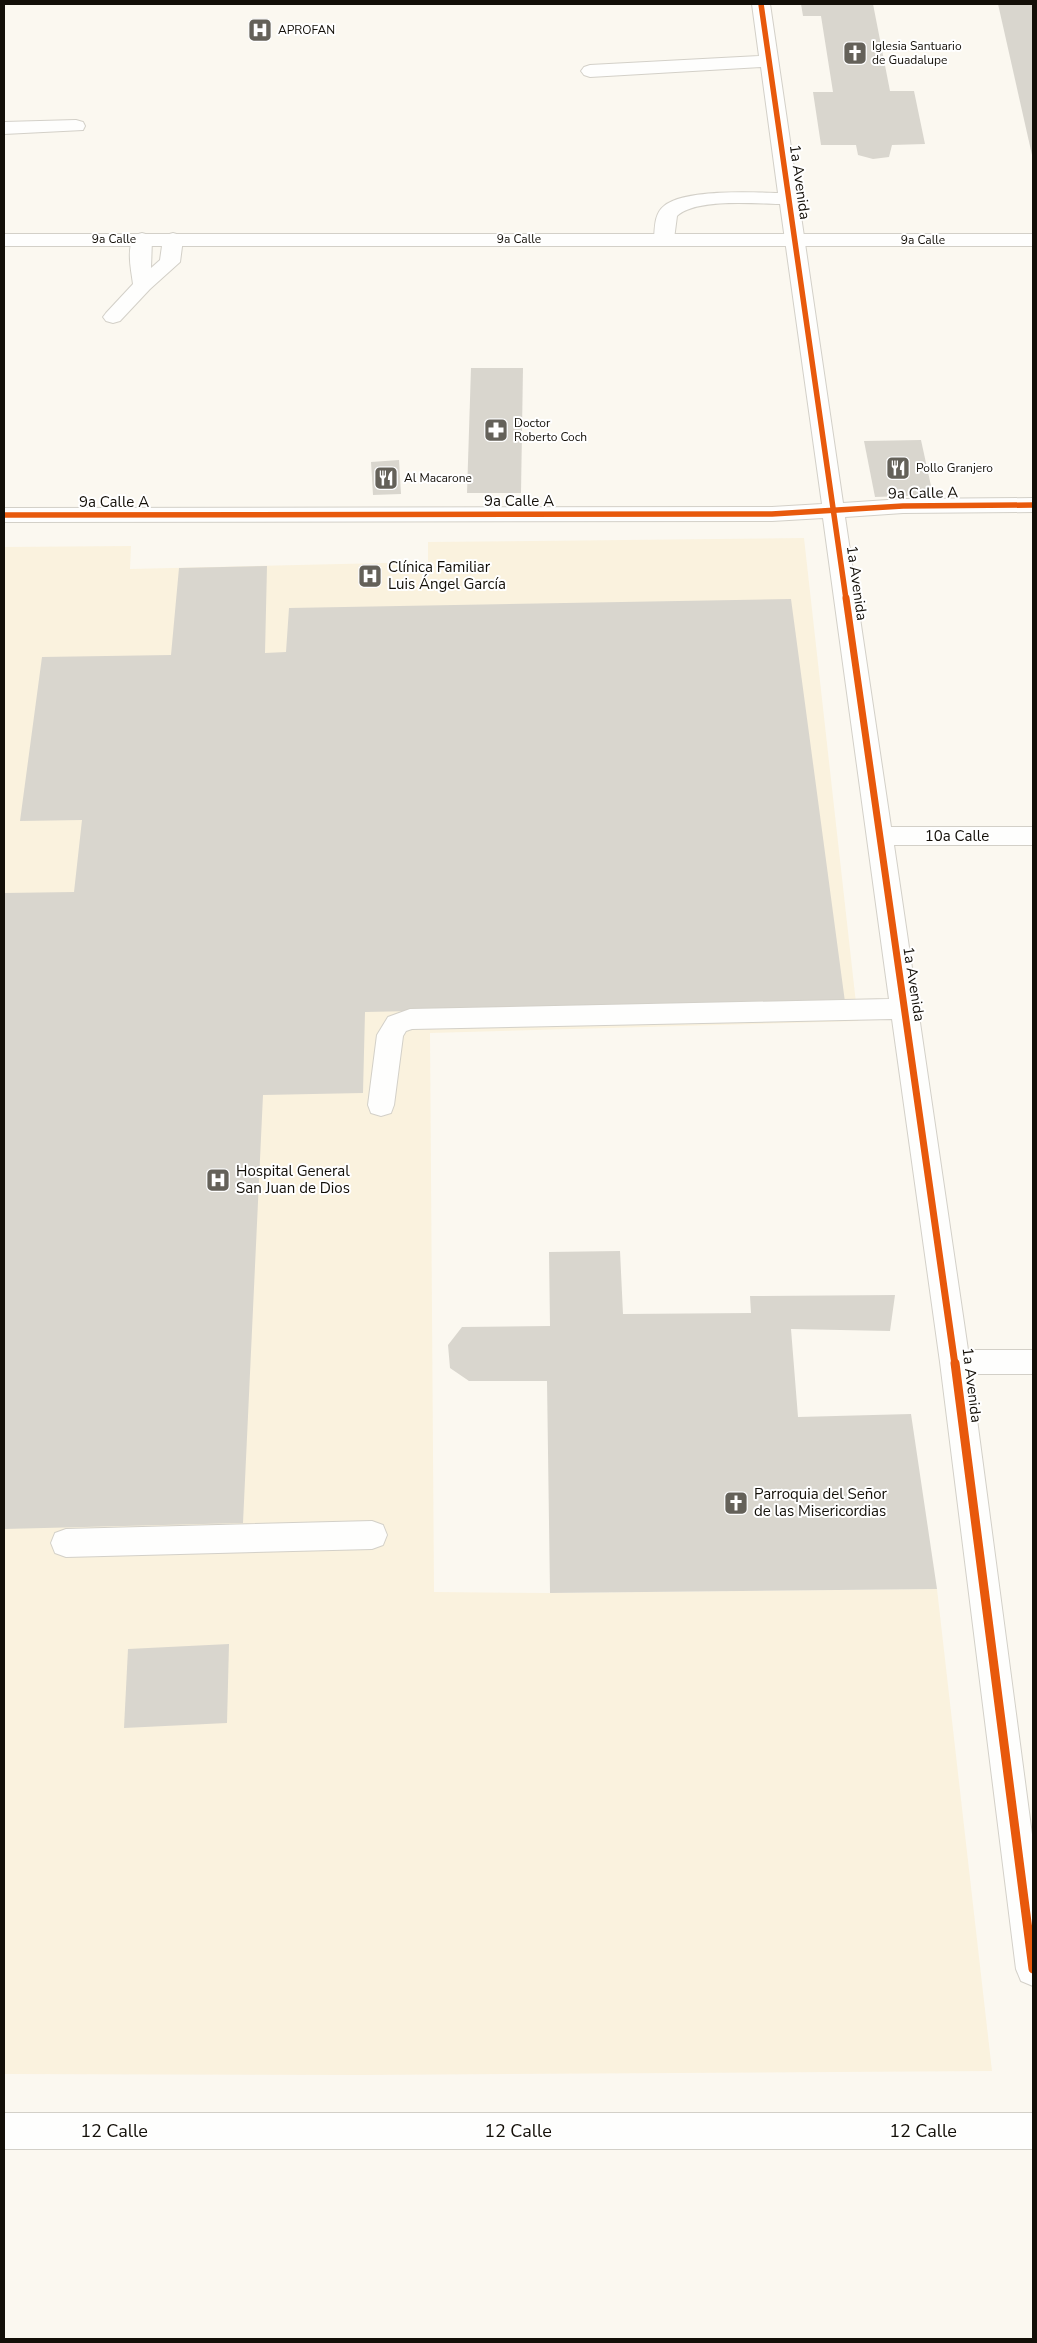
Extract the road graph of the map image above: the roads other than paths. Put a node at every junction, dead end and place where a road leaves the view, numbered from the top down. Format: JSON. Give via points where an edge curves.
{"nodes":[{"id":1,"x":761,"y":4,"type":"edge"},
{"id":2,"x":769,"y":61,"type":"junction"},
{"id":3,"x":590,"y":71,"type":"dead end"},
{"id":4,"x":76,"y":126,"type":"dead end"},
{"id":5,"x":4,"y":128,"type":"edge"},
{"id":6,"x":789,"y":199,"type":"junction"},
{"id":7,"x":142,"y":238,"type":"junction"},
{"id":8,"x":173,"y":239,"type":"junction"},
{"id":9,"x":664,"y":239,"type":"junction"},
{"id":10,"x":4,"y":240,"type":"edge"},
{"id":11,"x":795,"y":240,"type":"junction"},
{"id":12,"x":1033,"y":240,"type":"edge"},
{"id":13,"x":143,"y":285,"type":"junction"},
{"id":14,"x":114,"y":317,"type":"dead end"},
{"id":15,"x":1033,"y":506,"type":"edge"},
{"id":16,"x":833,"y":510,"type":"junction"},
{"id":17,"x":4,"y":516,"type":"edge"},
{"id":18,"x":880,"y":836,"type":"junction"},
{"id":19,"x":1033,"y":836,"type":"edge"},
{"id":20,"x":903,"y":1009,"type":"junction"},
{"id":21,"x":381,"y":1105,"type":"dead end"},
{"id":22,"x":955,"y":1362,"type":"junction"},
{"id":23,"x":1033,"y":1362,"type":"edge"},
{"id":24,"x":372,"y":1535,"type":"dead end"},
{"id":25,"x":66,"y":1543,"type":"dead end"},
{"id":26,"x":1033,"y":1969,"type":"edge"},
{"id":27,"x":1033,"y":2130,"type":"edge"},
{"id":28,"x":4,"y":2131,"type":"edge"}],
"edges":[{"from":1,"to":2,"type":"street","name":"1a Avenida"},
{"from":2,"to":3,"type":"street"},
{"from":2,"to":6,"type":"street","name":"1a Avenida"},
{"from":4,"to":5,"type":"street"},
{"from":6,"to":9,"type":"street","via":[[717,199],[678,204],[669,211]]},
{"from":6,"to":11,"type":"street","name":"1a Avenida"},
{"from":7,"to":8,"type":"street","name":"9a Calle"},
{"from":7,"to":10,"type":"street","name":"9a Calle"},
{"from":7,"to":13,"type":"street"},
{"from":8,"to":9,"type":"street","name":"9a Calle"},
{"from":8,"to":13,"type":"street","via":[[170,262]]},
{"from":9,"to":11,"type":"street","name":"9a Calle"},
{"from":11,"to":12,"type":"street","name":"9a Calle"},
{"from":11,"to":16,"type":"street","name":"1a Avenida"},
{"from":13,"to":14,"type":"street"},
{"from":15,"to":16,"type":"street","name":"9a Calle A","via":[[903,506]]},
{"from":16,"to":17,"type":"street","name":"9a Calle A","via":[[772,514]]},
{"from":16,"to":18,"type":"street","name":"1a Avenida"},
{"from":18,"to":19,"type":"street","name":"10a Calle"},
{"from":18,"to":20,"type":"street","name":"1a Avenida"},
{"from":20,"to":21,"type":"street","via":[[410,1019],[397,1024],[390,1035]]},
{"from":20,"to":22,"type":"street","name":"1a Avenida"},
{"from":22,"to":23,"type":"street"},
{"from":22,"to":26,"type":"street","name":"1a Avenida"},
{"from":24,"to":25,"type":"street"},
{"from":27,"to":28,"type":"street","name":"12 Calle"}]}
